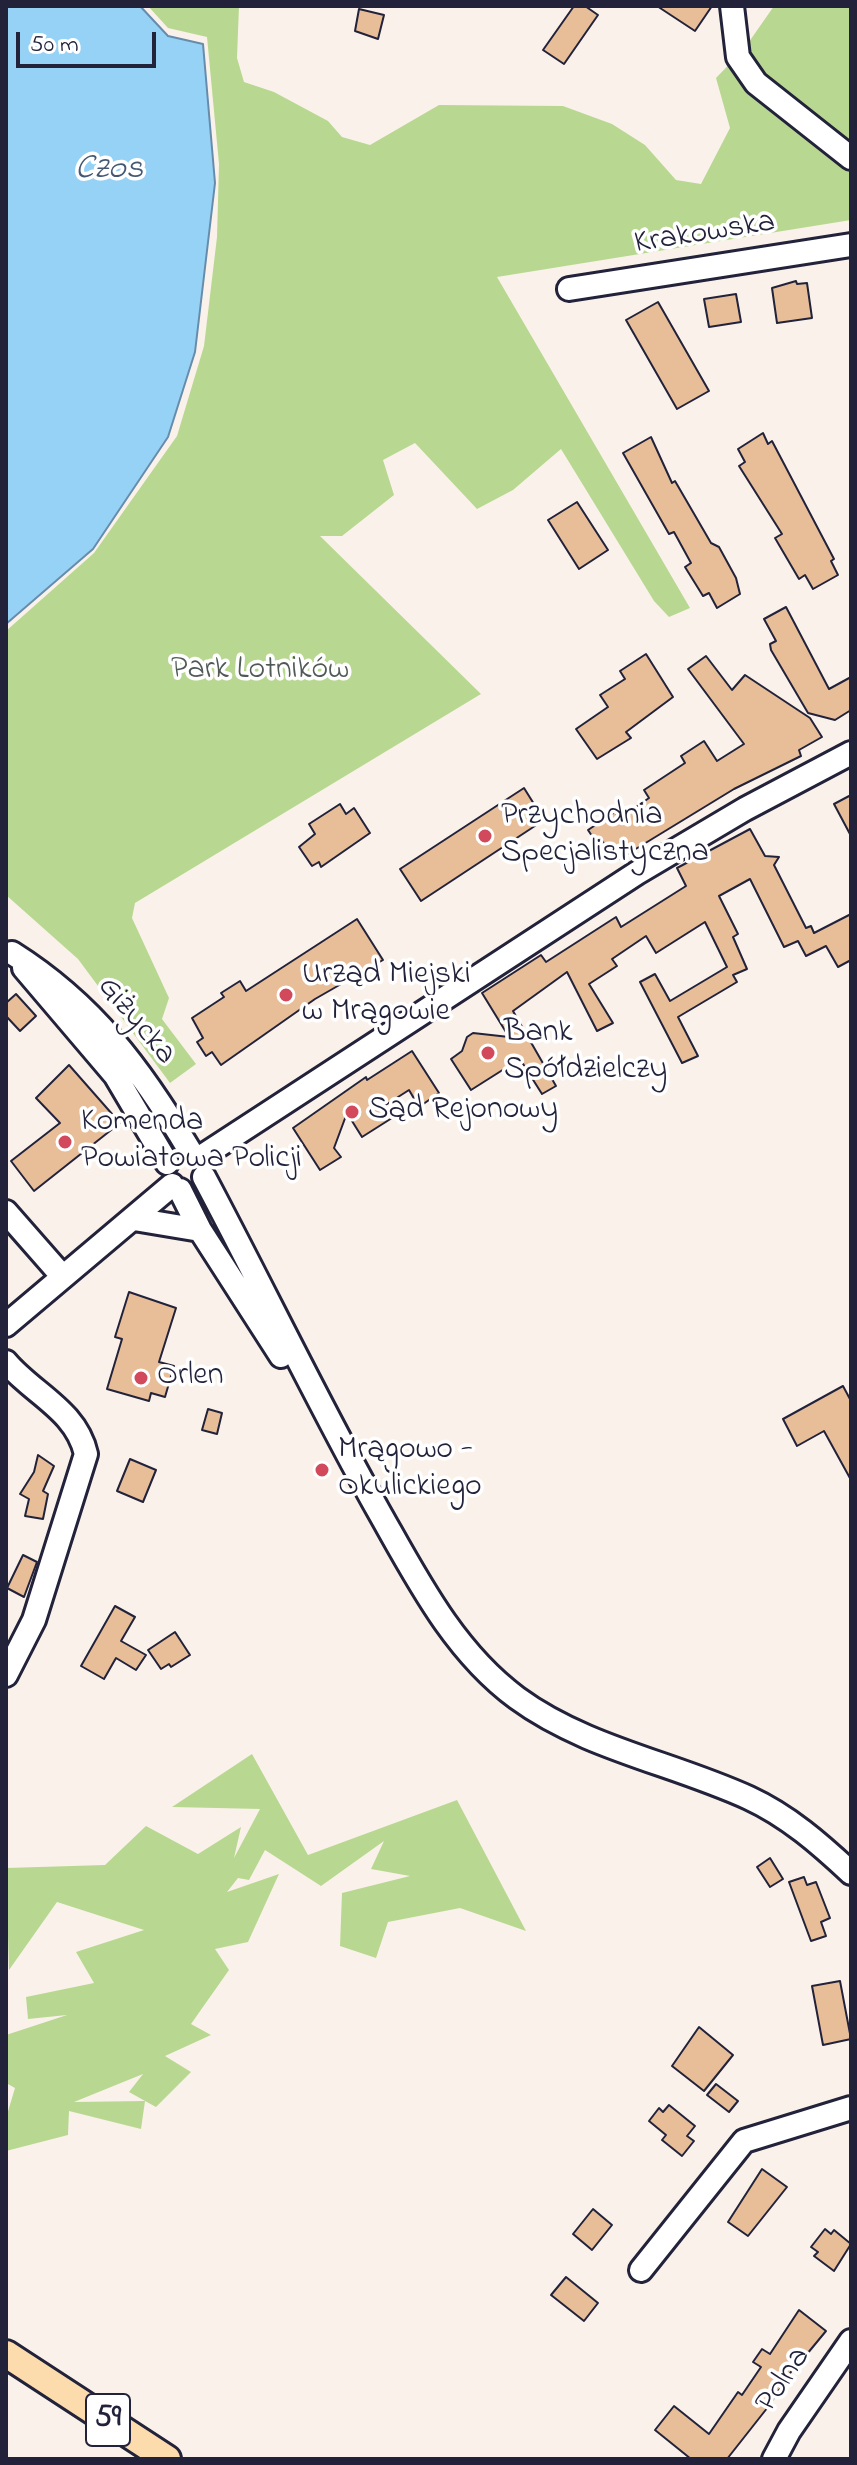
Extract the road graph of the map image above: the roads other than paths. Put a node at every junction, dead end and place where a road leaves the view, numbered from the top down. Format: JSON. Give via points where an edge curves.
{"nodes":[{"id":1,"x":732,"y":6,"type":"edge"},
{"id":2,"x":851,"y":158,"type":"edge"},
{"id":3,"x":851,"y":245,"type":"edge"},
{"id":4,"x":569,"y":289,"type":"dead end"},
{"id":5,"x":851,"y":753,"type":"edge"},
{"id":6,"x":9,"y":950,"type":"edge"},
{"id":7,"x":198,"y":1154,"type":"junction"},
{"id":8,"x":167,"y":1163,"type":"junction"},
{"id":9,"x":176,"y":1187,"type":"junction"},
{"id":10,"x":6,"y":1212,"type":"edge"},
{"id":11,"x":134,"y":1219,"type":"junction"},
{"id":12,"x":200,"y":1230,"type":"junction"},
{"id":13,"x":63,"y":1277,"type":"junction"},
{"id":14,"x":6,"y":1325,"type":"edge"},
{"id":15,"x":6,"y":1362,"type":"edge"},
{"id":16,"x":338,"y":1439,"type":"junction"},
{"id":17,"x":6,"y":1675,"type":"edge"},
{"id":18,"x":851,"y":1873,"type":"edge"},
{"id":19,"x":851,"y":2108,"type":"edge"},
{"id":20,"x":641,"y":2270,"type":"dead end"},
{"id":21,"x":851,"y":2341,"type":"edge"},
{"id":22,"x":6,"y":2354,"type":"edge"},
{"id":23,"x":167,"y":2459,"type":"edge"},
{"id":24,"x":774,"y":2459,"type":"edge"}],
"edges":[{"from":1,"to":2,"type":"street","via":[[738,57],[756,83]]},
{"from":3,"to":4,"type":"street","name":"Krakowska"},
{"from":5,"to":7,"type":"street","via":[[637,873]]},
{"from":6,"to":7,"type":"street","name":"Giżycka","via":[[54,980],[115,1039]]},
{"from":6,"to":8,"type":"street","name":"Giżycka","via":[[115,1075]]},
{"from":7,"to":8,"type":"street","via":[[179,1152]]},
{"from":7,"to":9,"type":"street","via":[[192,1190]]},
{"from":7,"to":16,"type":"street","name":"Giżycka"},
{"from":8,"to":9,"type":"street","name":"Giżycka","via":[[166,1174]]},
{"from":9,"to":11,"type":"street"},
{"from":9,"to":12,"type":"street","name":"Giżycka"},
{"from":10,"to":13,"type":"street"},
{"from":11,"to":12,"type":"street"},
{"from":11,"to":13,"type":"street"},
{"from":12,"to":16,"type":"street","name":"Giżycka"},
{"from":13,"to":14,"type":"street"},
{"from":15,"to":17,"type":"street","via":[[59,1408],[82,1435],[86,1454],[34,1620]]},
{"from":16,"to":18,"type":"street","via":[[431,1603],[465,1649],[516,1698],[584,1735],[751,1799],[793,1824]]},
{"from":19,"to":20,"type":"street","via":[[744,2141]]},
{"from":21,"to":24,"type":"street","name":"Polna"},
{"from":22,"to":23,"type":"main road","number":"59"}]}
